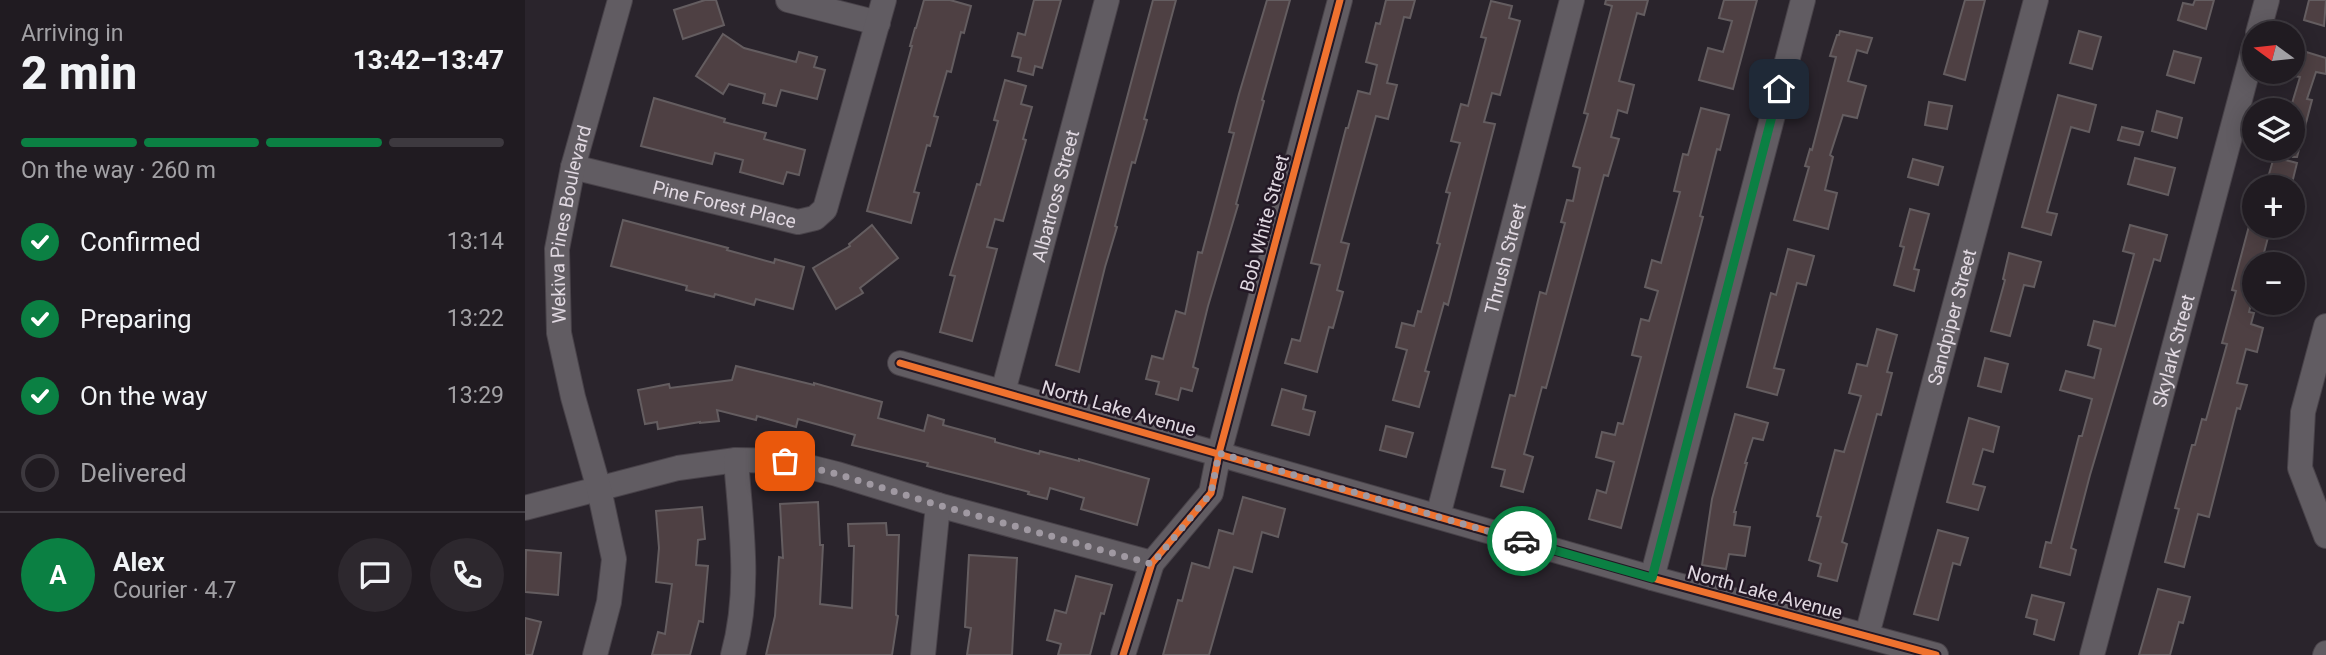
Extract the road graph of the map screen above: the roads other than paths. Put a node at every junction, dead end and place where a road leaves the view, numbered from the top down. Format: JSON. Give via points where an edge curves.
{"nodes":[{"id":1,"x":620,"y":0,"type":"edge"},
{"id":2,"x":789,"y":0,"type":"edge"},
{"id":3,"x":1107,"y":0,"type":"edge"},
{"id":4,"x":1340,"y":0,"type":"edge"},
{"id":5,"x":1572,"y":0,"type":"edge"},
{"id":6,"x":1803,"y":0,"type":"edge"},
{"id":7,"x":2036,"y":0,"type":"edge"},
{"id":8,"x":2267,"y":0,"type":"edge"},
{"id":9,"x":881,"y":11,"type":"edge"},
{"id":10,"x":2261,"y":21,"type":"edge"},
{"id":11,"x":2244,"y":84,"type":"edge"},
{"id":12,"x":573,"y":167,"type":"junction"},
{"id":13,"x":2326,"y":326,"type":"edge"},
{"id":14,"x":900,"y":363,"type":"dead end"},
{"id":15,"x":1003,"y":392,"type":"junction"},
{"id":16,"x":1219,"y":453,"type":"junction"},
{"id":17,"x":736,"y":460,"type":"junction"},
{"id":18,"x":599,"y":489,"type":"junction"},
{"id":19,"x":938,"y":505,"type":"junction"},
{"id":20,"x":525,"y":508,"type":"edge"},
{"id":21,"x":1438,"y":516,"type":"junction"},
{"id":22,"x":2326,"y":536,"type":"edge"},
{"id":23,"x":1152,"y":564,"type":"junction"},
{"id":24,"x":1652,"y":578,"type":"junction"},
{"id":25,"x":1867,"y":635,"type":"junction"},
{"id":26,"x":595,"y":655,"type":"edge"},
{"id":27,"x":733,"y":655,"type":"edge"},
{"id":28,"x":923,"y":655,"type":"edge"},
{"id":29,"x":1123,"y":655,"type":"edge"},
{"id":30,"x":1935,"y":655,"type":"edge"},
{"id":31,"x":2092,"y":655,"type":"edge"}],
"edges":[{"from":1,"to":12,"type":"street","name":"Wekiva Pines Boulevard"},
{"from":2,"to":9,"type":"street"},
{"from":3,"to":15,"type":"street","name":"Albatross Street"},
{"from":4,"to":16,"type":"street","name":"Bob White Street"},
{"from":5,"to":21,"type":"street","name":"Thrush Street"},
{"from":6,"to":24,"type":"street"},
{"from":7,"to":25,"type":"street","name":"Sandpiper Street"},
{"from":8,"to":10,"type":"street"},
{"from":9,"to":12,"type":"street","name":"Pine Forest Place","via":[[825,209],[815,218],[798,222]]},
{"from":11,"to":31,"type":"street","name":"Skylark Street"},
{"from":12,"to":18,"type":"street","name":"Wekiva Pines Boulevard","via":[[557,249],[559,333]]},
{"from":13,"to":22,"type":"street","via":[[2303,412],[2300,468]]},
{"from":14,"to":15,"type":"street","name":"North Lake Avenue"},
{"from":15,"to":16,"type":"street","name":"North Lake Avenue"},
{"from":16,"to":21,"type":"street","name":"North Lake Avenue"},
{"from":16,"to":23,"type":"street","name":"Bob White Street","via":[[1211,493]]},
{"from":17,"to":18,"type":"street","via":[[678,468]]},
{"from":17,"to":19,"type":"street","via":[[785,461]]},
{"from":17,"to":27,"type":"street","via":[[744,559],[741,628]]},
{"from":18,"to":20,"type":"street"},
{"from":18,"to":26,"type":"street","name":"Wekiva Pines Boulevard","via":[[614,559]]},
{"from":19,"to":23,"type":"street"},
{"from":19,"to":28,"type":"street"},
{"from":21,"to":24,"type":"street","name":"North Lake Avenue"},
{"from":23,"to":29,"type":"street"},
{"from":24,"to":25,"type":"street","name":"North Lake Avenue"},
{"from":25,"to":30,"type":"street","name":"North Lake Avenue"}]}
